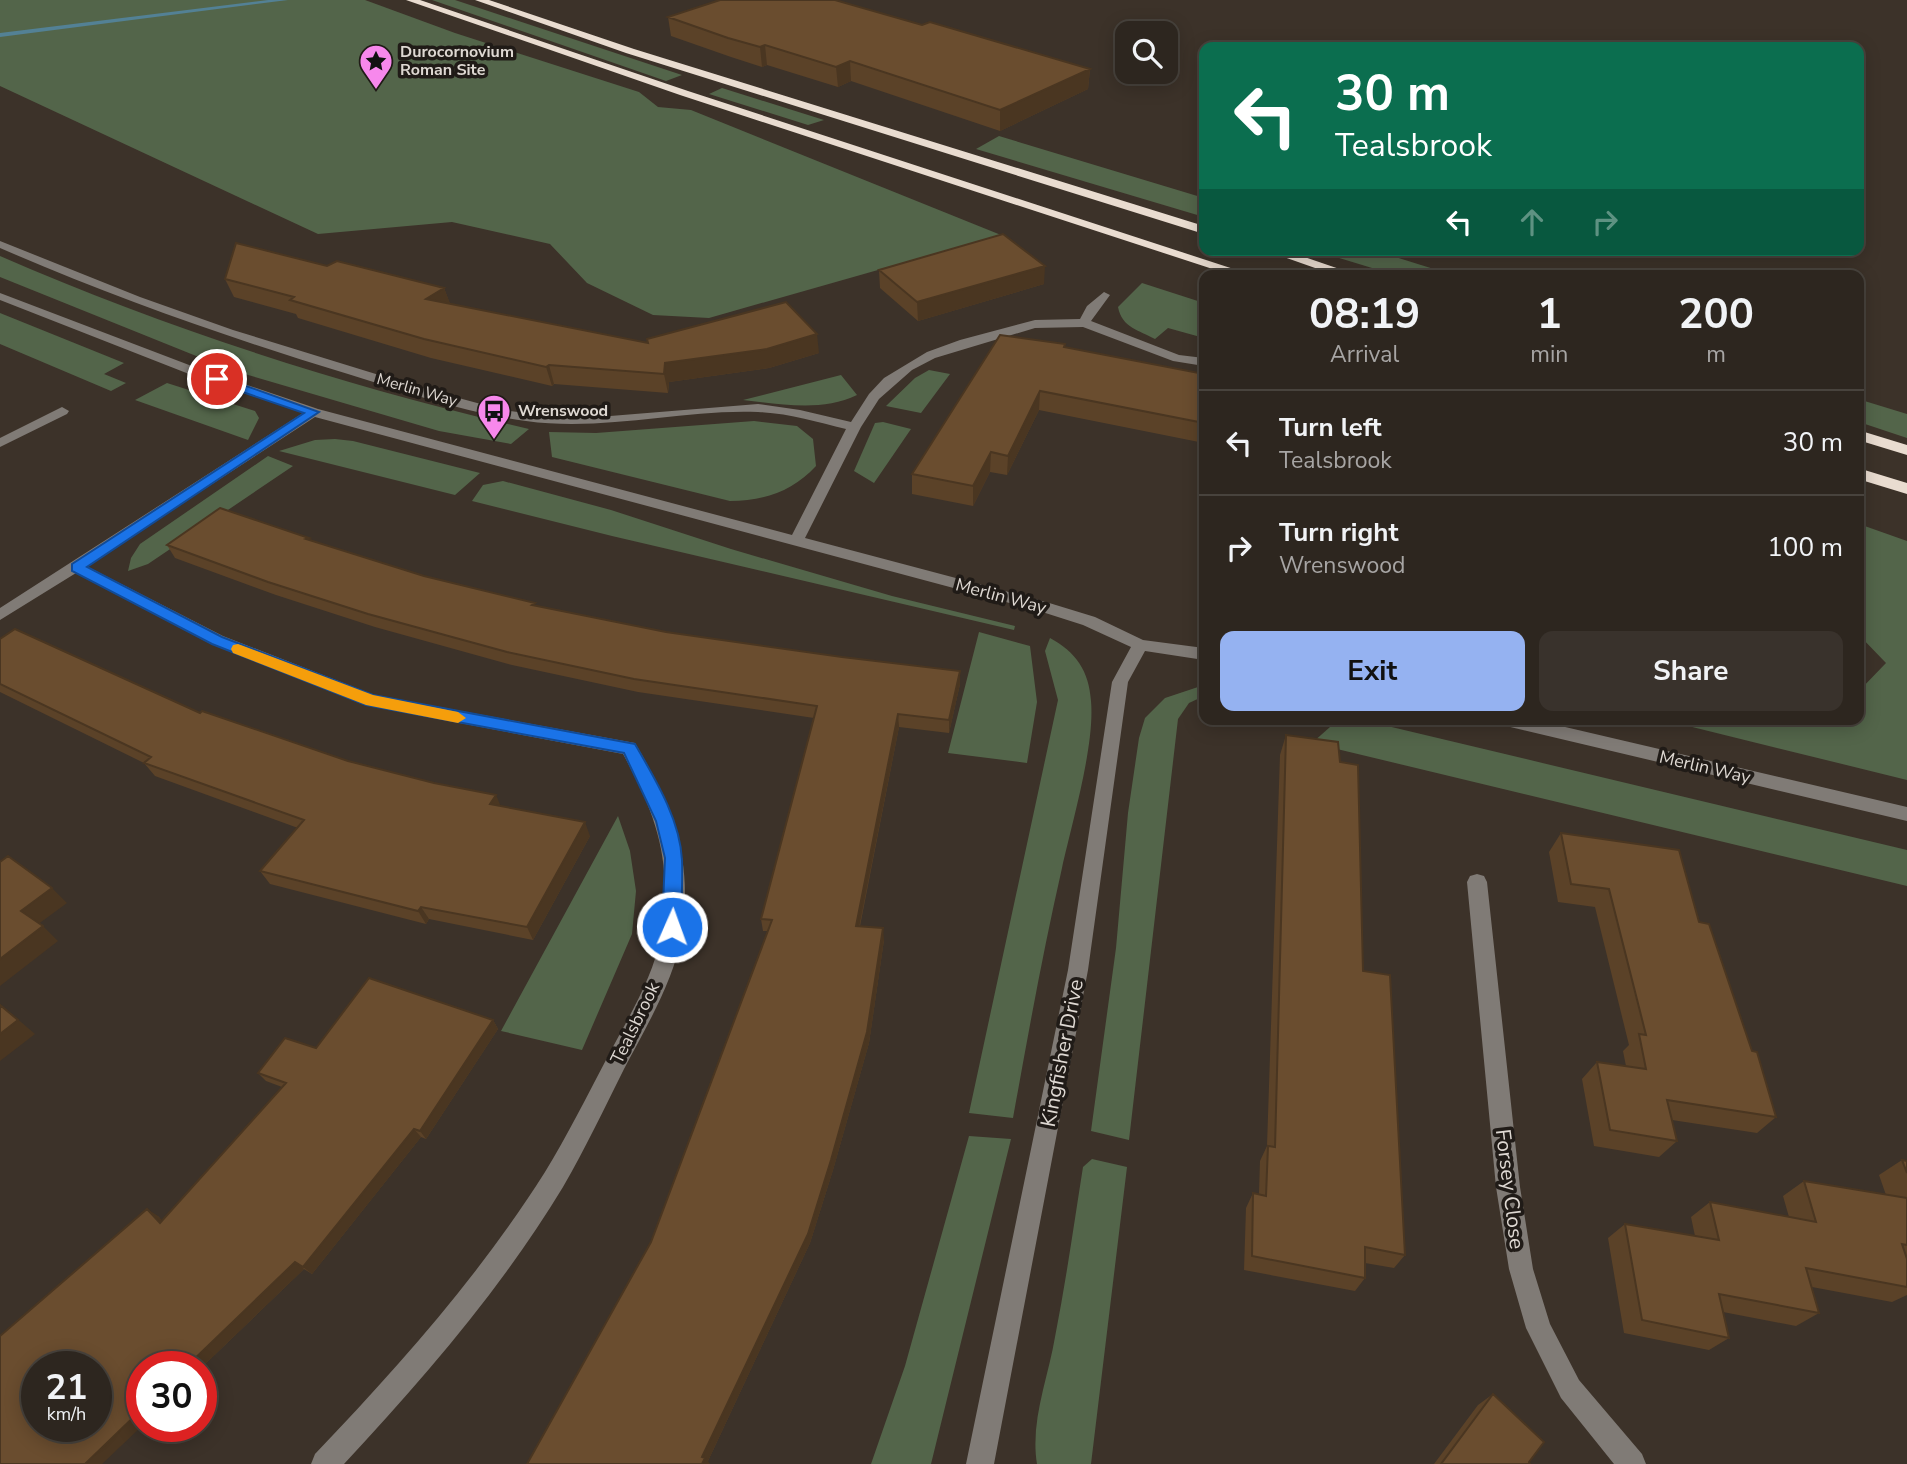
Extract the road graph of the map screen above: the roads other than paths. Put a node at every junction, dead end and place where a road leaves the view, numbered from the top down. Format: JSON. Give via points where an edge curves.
{"nodes":[{"id":1,"x":411,"y":0,"type":"edge"},
{"id":2,"x":480,"y":0,"type":"edge"},
{"id":3,"x":1199,"y":228,"type":"edge"},
{"id":4,"x":0,"y":244,"type":"edge"},
{"id":5,"x":1289,"y":256,"type":"edge"},
{"id":6,"x":1230,"y":270,"type":"edge"},
{"id":7,"x":1334,"y":270,"type":"edge"},
{"id":8,"x":1104,"y":295,"type":"dead end"},
{"id":9,"x":0,"y":296,"type":"edge"},
{"id":10,"x":1084,"y":323,"type":"junction"},
{"id":11,"x":1199,"y":361,"type":"edge"},
{"id":12,"x":62,"y":411,"type":"dead end"},
{"id":13,"x":313,"y":412,"type":"junction"},
{"id":14,"x":853,"y":427,"type":"junction"},
{"id":15,"x":1864,"y":437,"type":"edge"},
{"id":16,"x":0,"y":443,"type":"edge"},
{"id":17,"x":1907,"y":450,"type":"edge"},
{"id":18,"x":1864,"y":475,"type":"edge"},
{"id":19,"x":1907,"y":489,"type":"edge"},
{"id":20,"x":797,"y":539,"type":"junction"},
{"id":21,"x":76,"y":567,"type":"junction"},
{"id":22,"x":0,"y":615,"type":"edge"},
{"id":23,"x":1140,"y":645,"type":"junction"},
{"id":24,"x":1199,"y":653,"type":"edge"},
{"id":25,"x":1528,"y":725,"type":"edge"},
{"id":26,"x":1907,"y":814,"type":"edge"},
{"id":27,"x":1477,"y":882,"type":"dead end"},
{"id":28,"x":326,"y":1464,"type":"edge"},
{"id":29,"x":980,"y":1464,"type":"edge"},
{"id":30,"x":1632,"y":1464,"type":"edge"}],
"edges":[{"from":1,"to":6,"type":"highway"},
{"from":2,"to":3,"type":"highway"},
{"from":4,"to":14,"type":"street","name":"Merlin Way","via":[[91,284],[197,322],[496,413],[615,421],[746,408],[796,412]]},
{"from":5,"to":7,"type":"highway"},
{"from":8,"to":10,"type":"street"},
{"from":9,"to":13,"type":"street","name":"Merlin Way"},
{"from":10,"to":11,"type":"street","via":[[1177,358]]},
{"from":10,"to":14,"type":"street","via":[[1035,324],[931,355],[889,381]]},
{"from":12,"to":16,"type":"street"},
{"from":13,"to":20,"type":"street","name":"Merlin Way"},
{"from":13,"to":21,"type":"street"},
{"from":14,"to":20,"type":"street"},
{"from":15,"to":17,"type":"highway"},
{"from":18,"to":19,"type":"highway"},
{"from":20,"to":23,"type":"street","name":"Merlin Way","via":[[1089,621]]},
{"from":21,"to":22,"type":"street"},
{"from":21,"to":28,"type":"street","name":"Tealsbrook","via":[[217,640],[371,701],[629,748],[665,821],[674,858],[672,927],[667,954],[638,1021],[554,1179],[472,1297],[405,1380]]},
{"from":23,"to":24,"type":"street","name":"Merlin Way"},
{"from":23,"to":29,"type":"street","name":"Kingfisher Drive","via":[[1120,682],[1078,970]]},
{"from":25,"to":26,"type":"street","name":"Merlin Way"},
{"from":27,"to":30,"type":"street","name":"Forsey Close","via":[[1508,1187],[1521,1269],[1539,1328],[1570,1390]]}]}
